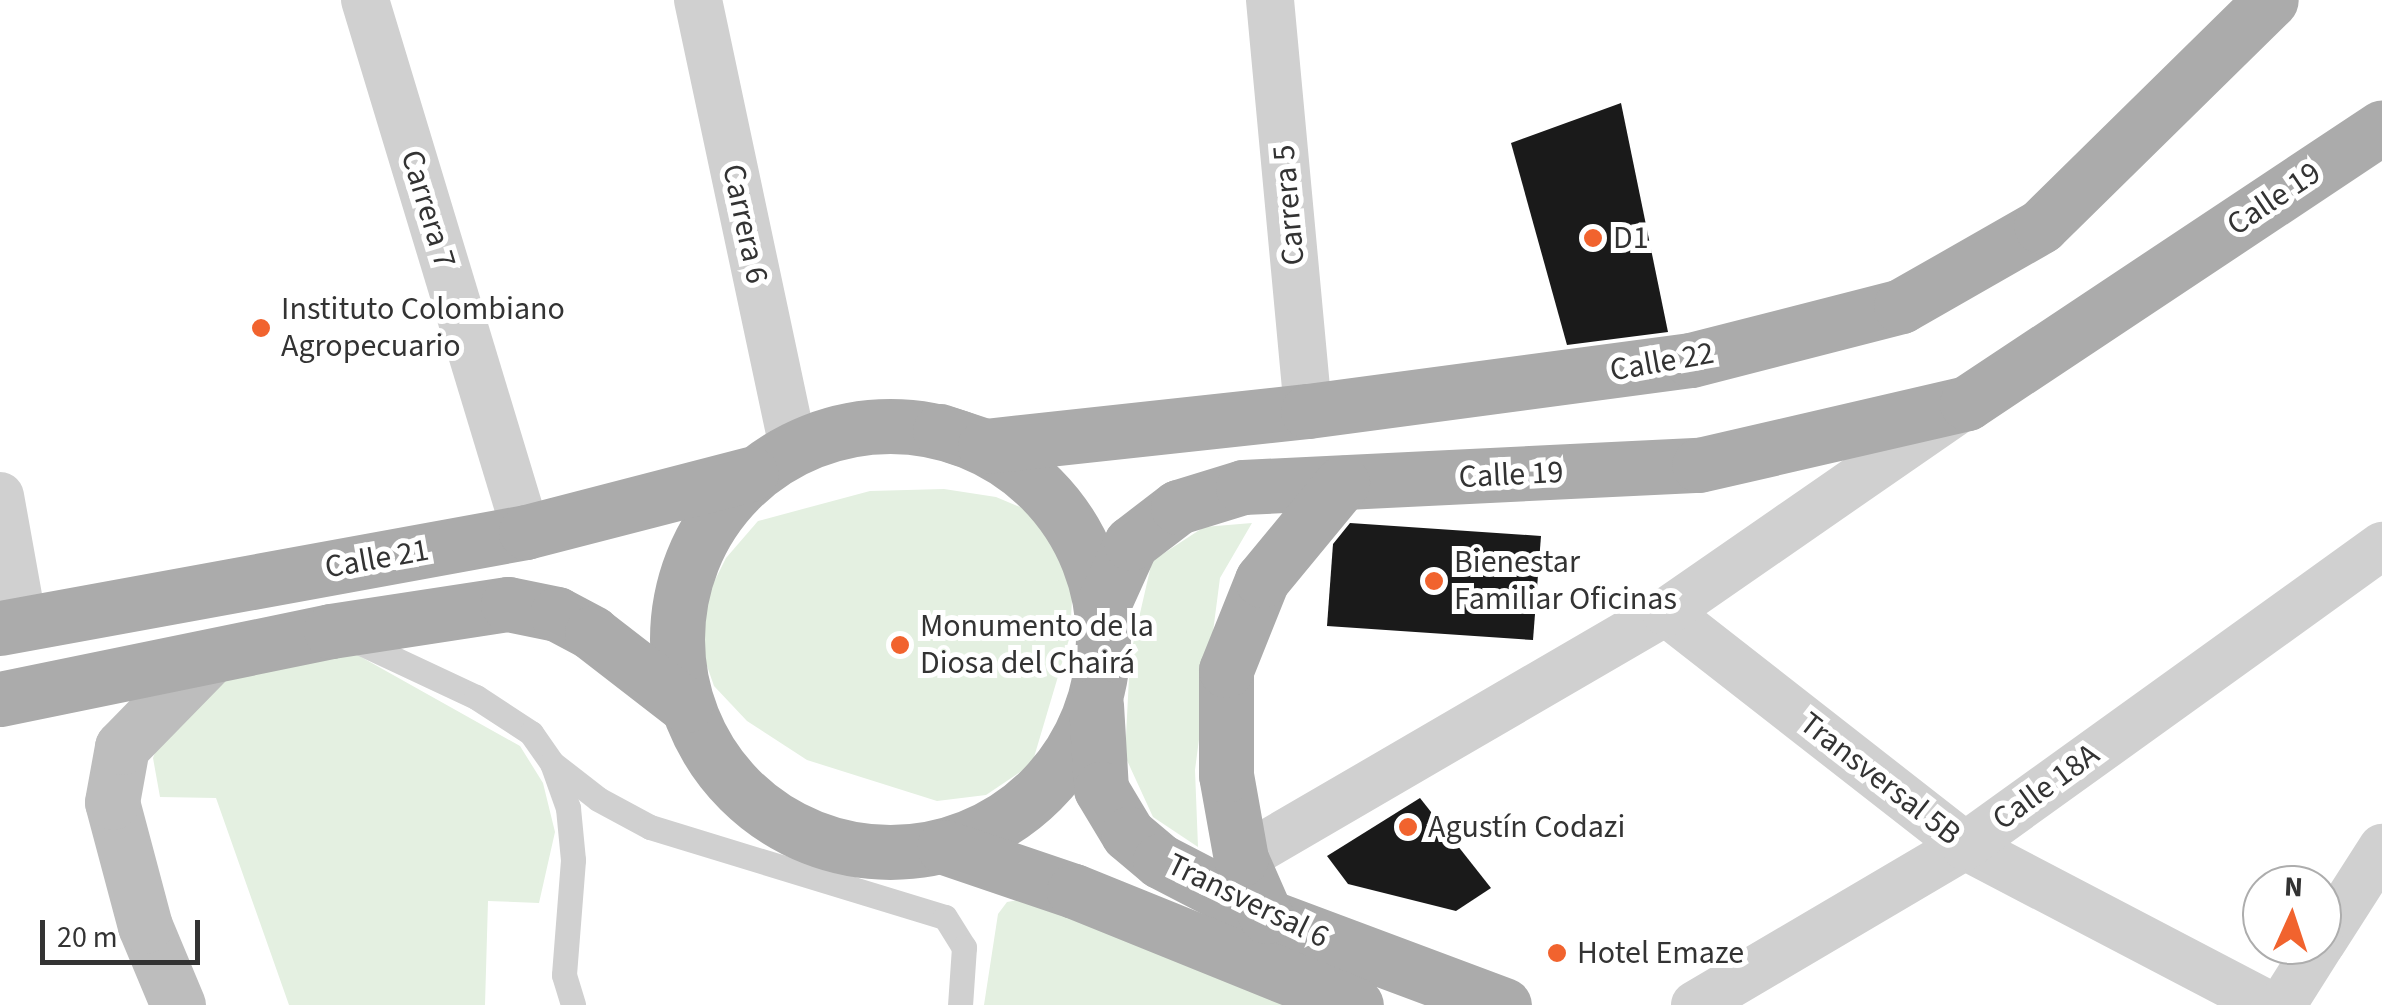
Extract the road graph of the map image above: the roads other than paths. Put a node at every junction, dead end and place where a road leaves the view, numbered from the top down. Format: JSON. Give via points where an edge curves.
{"nodes":[{"id":1,"x":364,"y":0,"type":"edge"},
{"id":2,"x":698,"y":0,"type":"edge"},
{"id":3,"x":1270,"y":0,"type":"edge"},
{"id":4,"x":2271,"y":0,"type":"edge"},
{"id":5,"x":2382,"y":127,"type":"edge"},
{"id":6,"x":1966,"y":404,"type":"junction"},
{"id":7,"x":1308,"y":411,"type":"junction"},
{"id":8,"x":940,"y":431,"type":"junction"},
{"id":9,"x":772,"y":461,"type":"junction"},
{"id":10,"x":1342,"y":483,"type":"junction"},
{"id":11,"x":0,"y":496,"type":"edge"},
{"id":12,"x":526,"y":532,"type":"junction"},
{"id":13,"x":2382,"y":546,"type":"edge"},
{"id":14,"x":1103,"y":605,"type":"junction"},
{"id":15,"x":1666,"y":612,"type":"junction"},
{"id":16,"x":12,"y":626,"type":"edge"},
{"id":17,"x":332,"y":631,"type":"junction"},
{"id":18,"x":207,"y":660,"type":"junction"},
{"id":19,"x":0,"y":699,"type":"edge"},
{"id":20,"x":1096,"y":702,"type":"junction"},
{"id":21,"x":685,"y":704,"type":"junction"},
{"id":22,"x":552,"y":763,"type":"junction"},
{"id":23,"x":944,"y":846,"type":"junction"},
{"id":24,"x":1965,"y":846,"type":"junction"},
{"id":25,"x":2382,"y":848,"type":"edge"},
{"id":26,"x":1241,"y":858,"type":"junction"},
{"id":27,"x":2342,"y":911,"type":"edge"},
{"id":28,"x":1266,"y":916,"type":"junction"},
{"id":29,"x":2308,"y":965,"type":"edge"},
{"id":30,"x":178,"y":1005,"type":"edge"},
{"id":31,"x":572,"y":1005,"type":"edge"},
{"id":32,"x":960,"y":1005,"type":"edge"},
{"id":33,"x":1356,"y":1005,"type":"edge"},
{"id":34,"x":1504,"y":1005,"type":"edge"},
{"id":35,"x":1695,"y":1005,"type":"edge"},
{"id":36,"x":2269,"y":1005,"type":"edge"},
{"id":37,"x":2282,"y":1005,"type":"edge"}],
"edges":[{"from":1,"to":12,"type":"street","name":"Carrera 7"},
{"from":2,"to":9,"type":"street","name":"Carrera 6"},
{"from":3,"to":7,"type":"street","name":"Carrera 5"},
{"from":4,"to":7,"type":"main road","name":"Calle 22","via":[[2042,226],[1901,306],[1691,360]]},
{"from":5,"to":6,"type":"main road","name":"Calle 19"},
{"from":6,"to":10,"type":"main road","name":"Calle 19","via":[[1699,465]]},
{"from":6,"to":15,"type":"street","name":"Calle 19"},
{"from":7,"to":8,"type":"main road","name":"Calle 22","via":[[986,446]]},
{"from":8,"to":9,"type":"main road","name":"Calle 21","via":[[890,424],[840,431]]},
{"from":8,"to":14,"type":"main road","name":"Calle 21","via":[[998,454],[1048,494],[1083,545]]},
{"from":9,"to":12,"type":"main road","name":"Calle 21"},
{"from":9,"to":21,"type":"main road","name":"Calle 21","via":[[710,522],[683,580],[674,642]]},
{"from":10,"to":14,"type":"main road","name":"Calle 19","via":[[1242,487],[1178,508],[1131,543]]},
{"from":10,"to":26,"type":"main road","via":[[1262,580],[1226,670],[1226,775]]},
{"from":11,"to":16,"type":"street"},
{"from":12,"to":16,"type":"main road","name":"Calle 21"},
{"from":13,"to":24,"type":"street","name":"Calle 18A"},
{"from":14,"to":20,"type":"main road","name":"Calle 21"},
{"from":15,"to":24,"type":"street","name":"Transversal 5B"},
{"from":15,"to":26,"type":"street","name":"Calle 19"},
{"from":17,"to":18,"type":"main road","name":"Calle 21"},
{"from":17,"to":21,"type":"main road","name":"Calle 21","via":[[508,604],[556,614]]},
{"from":17,"to":22,"type":"lane","via":[[476,697],[531,733]]},
{"from":18,"to":19,"type":"main road","name":"Calle 21"},
{"from":18,"to":30,"type":"street","via":[[122,747],[112,802],[146,926]]},
{"from":20,"to":23,"type":"main road","name":"Calle 21","via":[[1078,742],[1044,788],[985,831]]},
{"from":20,"to":28,"type":"main road","name":"Transversal 6","via":[[1101,789],[1128,834],[1160,860]]},
{"from":21,"to":23,"type":"main road","name":"Calle 21","via":[[714,762],[759,809],[816,840],[879,853]]},
{"from":22,"to":31,"type":"lane","via":[[568,808],[573,860],[564,975]]},
{"from":22,"to":32,"type":"lane","via":[[650,827],[946,917],[964,948]]},
{"from":23,"to":33,"type":"main road","name":"Transversal 6"},
{"from":24,"to":35,"type":"street","name":"Calle 18A"},
{"from":24,"to":36,"type":"street","name":"Transversal 5B"},
{"from":25,"to":27,"type":"street"},
{"from":26,"to":28,"type":"main road"},
{"from":28,"to":34,"type":"main road","name":"Transversal 6"},
{"from":29,"to":37,"type":"street"}]}
